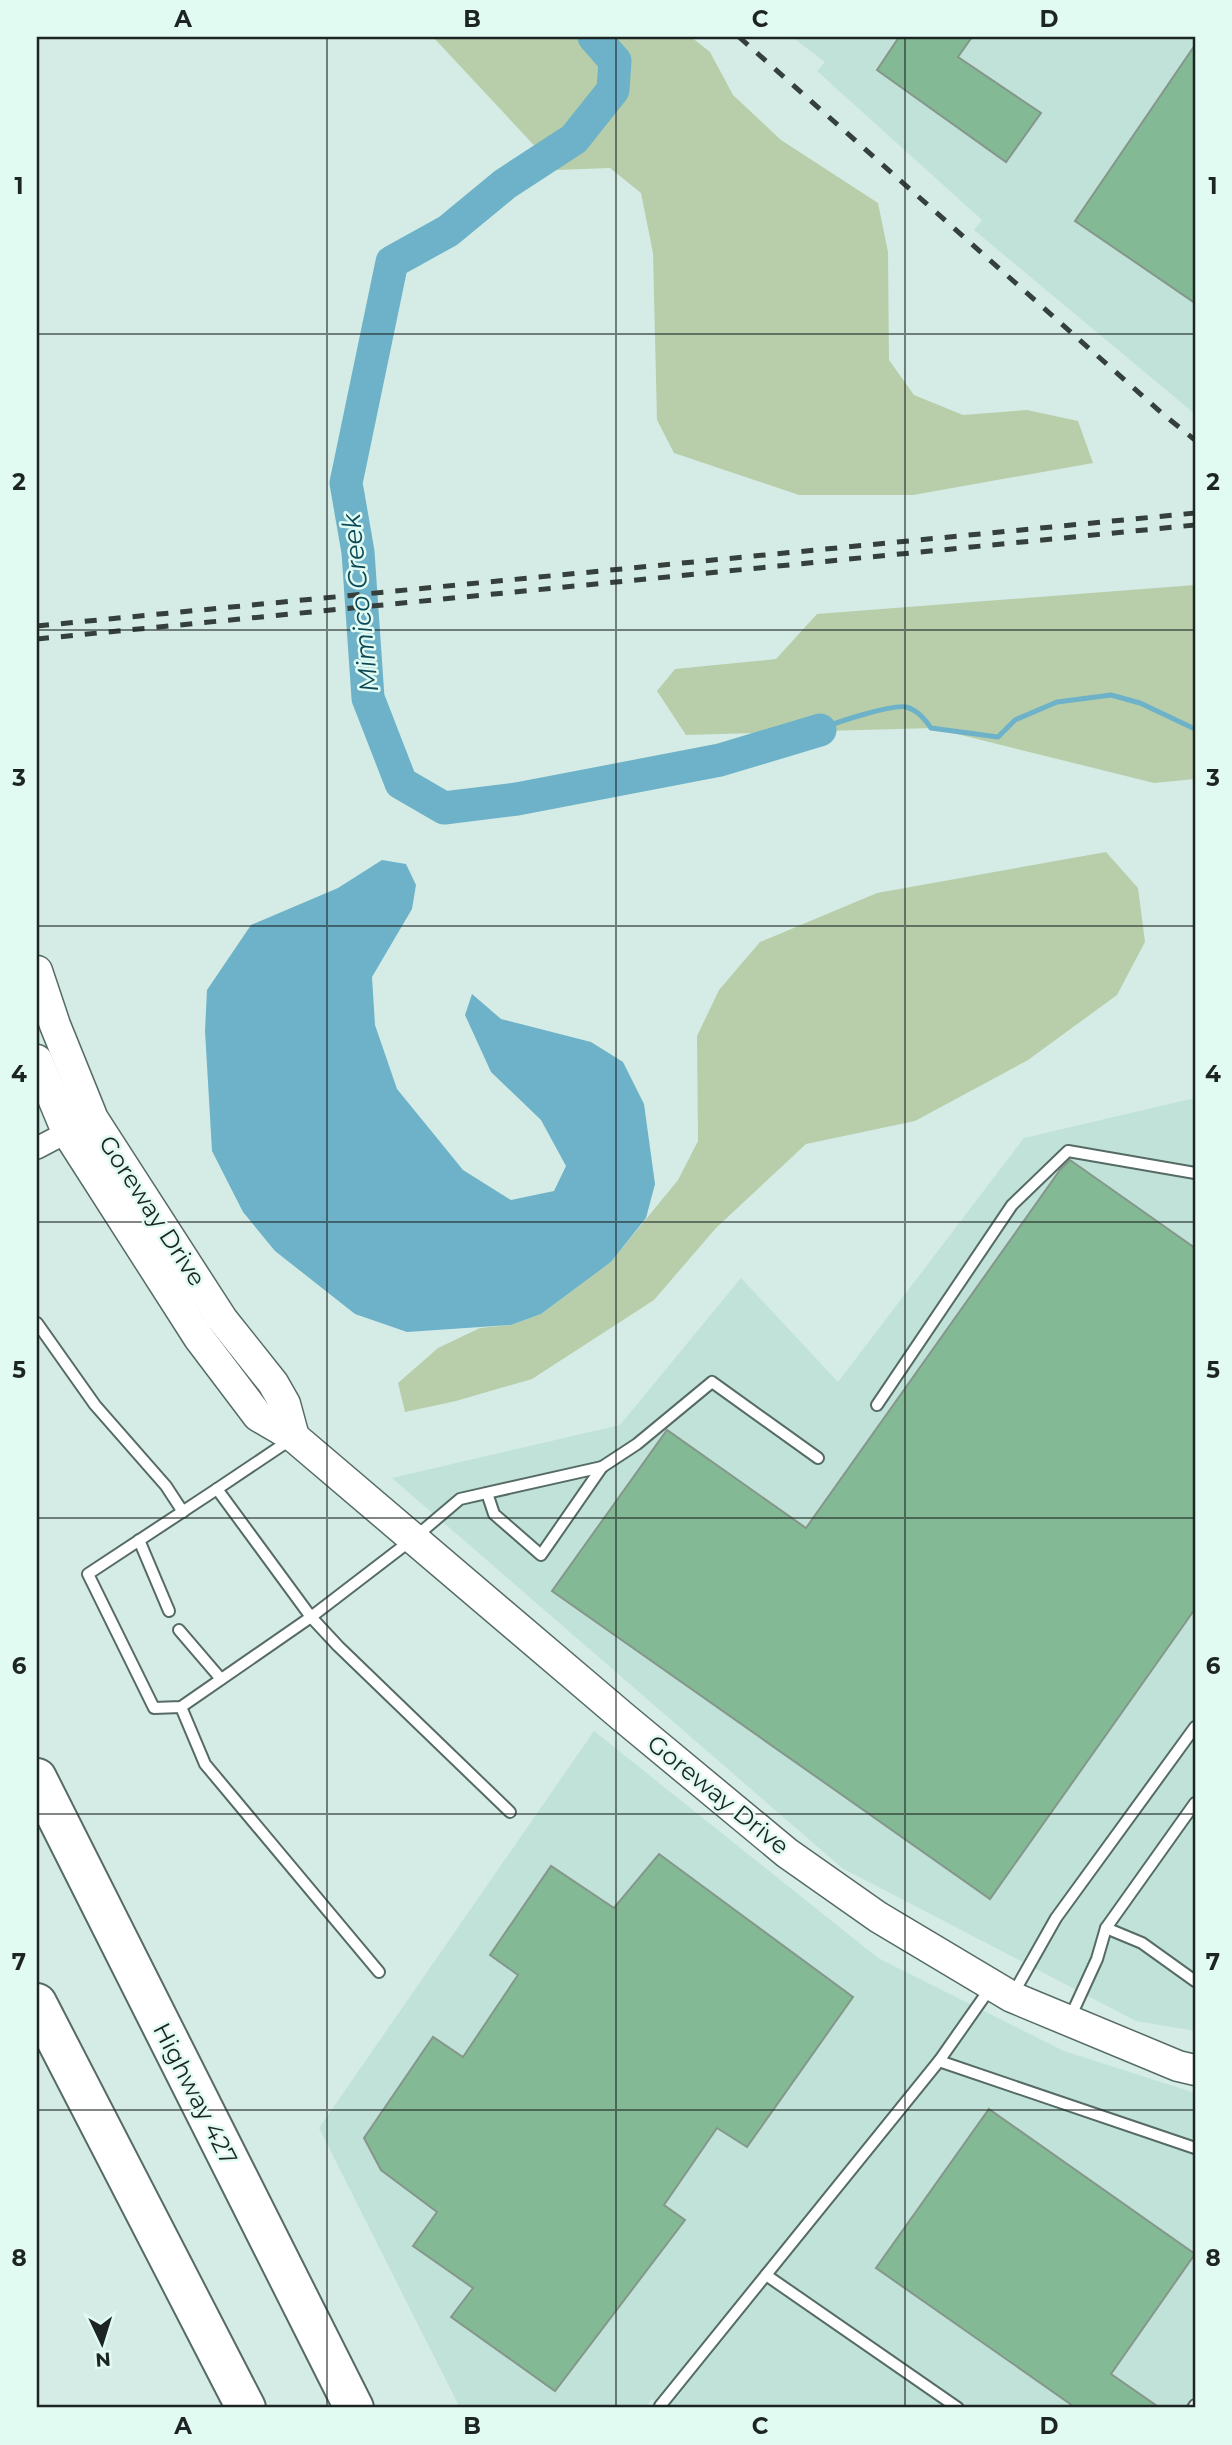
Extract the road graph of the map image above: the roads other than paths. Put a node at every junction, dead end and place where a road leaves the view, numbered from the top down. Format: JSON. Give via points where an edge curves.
{"nodes":[{"id":1,"x":37,"y":971,"type":"edge"},
{"id":2,"x":37,"y":1060,"type":"edge"},
{"id":3,"x":93,"y":1119,"type":"junction"},
{"id":4,"x":66,"y":1132,"type":"junction"},
{"id":5,"x":37,"y":1148,"type":"edge"},
{"id":6,"x":1195,"y":1172,"type":"edge"},
{"id":7,"x":37,"y":1323,"type":"edge"},
{"id":8,"x":877,"y":1405,"type":"dead end"},
{"id":9,"x":294,"y":1437,"type":"junction"},
{"id":10,"x":818,"y":1458,"type":"dead end"},
{"id":11,"x":602,"y":1467,"type":"junction"},
{"id":12,"x":217,"y":1489,"type":"junction"},
{"id":13,"x":487,"y":1493,"type":"junction"},
{"id":14,"x":183,"y":1512,"type":"junction"},
{"id":15,"x":414,"y":1538,"type":"junction"},
{"id":16,"x":139,"y":1541,"type":"junction"},
{"id":17,"x":169,"y":1611,"type":"dead end"},
{"id":18,"x":312,"y":1617,"type":"junction"},
{"id":19,"x":178,"y":1630,"type":"dead end"},
{"id":20,"x":220,"y":1679,"type":"junction"},
{"id":21,"x":181,"y":1707,"type":"junction"},
{"id":22,"x":1195,"y":1727,"type":"edge"},
{"id":23,"x":37,"y":1778,"type":"edge"},
{"id":24,"x":1195,"y":1803,"type":"edge"},
{"id":25,"x":510,"y":1812,"type":"dead end"},
{"id":26,"x":1106,"y":1928,"type":"junction"},
{"id":27,"x":379,"y":1972,"type":"dead end"},
{"id":28,"x":1195,"y":1981,"type":"edge"},
{"id":29,"x":1002,"y":1991,"type":"junction"},
{"id":30,"x":37,"y":2003,"type":"edge"},
{"id":31,"x":1069,"y":2021,"type":"junction"},
{"id":32,"x":939,"y":2060,"type":"junction"},
{"id":33,"x":1195,"y":2070,"type":"edge"},
{"id":34,"x":1195,"y":2148,"type":"edge"},
{"id":35,"x":766,"y":2275,"type":"junction"},
{"id":36,"x":246,"y":2408,"type":"edge"},
{"id":37,"x":354,"y":2408,"type":"edge"},
{"id":38,"x":661,"y":2408,"type":"edge"},
{"id":39,"x":958,"y":2408,"type":"edge"}],
"edges":[{"from":1,"to":3,"type":"main road","name":"Goreway Drive"},
{"from":2,"to":4,"type":"main road","name":"Goreway Drive"},
{"from":3,"to":4,"type":"street"},
{"from":3,"to":9,"type":"main road","name":"Goreway Drive","via":[[222,1319],[272,1383],[285,1404]]},
{"from":4,"to":5,"type":"street"},
{"from":4,"to":9,"type":"main road","name":"Goreway Drive","via":[[199,1338],[258,1416]]},
{"from":6,"to":8,"type":"lane","via":[[1068,1151],[1012,1205]]},
{"from":7,"to":14,"type":"lane","via":[[95,1405]]},
{"from":9,"to":12,"type":"lane"},
{"from":9,"to":15,"type":"main road","name":"Goreway Drive"},
{"from":10,"to":11,"type":"lane","via":[[712,1382]]},
{"from":11,"to":13,"type":"lane"},
{"from":11,"to":13,"type":"lane","via":[[541,1555],[494,1514]]},
{"from":12,"to":14,"type":"lane"},
{"from":12,"to":18,"type":"lane"},
{"from":13,"to":15,"type":"lane","via":[[460,1499]]},
{"from":14,"to":16,"type":"lane"},
{"from":15,"to":18,"type":"lane"},
{"from":15,"to":29,"type":"main road","name":"Goreway Drive","via":[[787,1853],[878,1917]]},
{"from":16,"to":17,"type":"lane"},
{"from":16,"to":21,"type":"lane","via":[[88,1574],[154,1708]]},
{"from":18,"to":20,"type":"lane"},
{"from":18,"to":25,"type":"lane"},
{"from":19,"to":20,"type":"lane"},
{"from":20,"to":21,"type":"lane"},
{"from":21,"to":27,"type":"lane","via":[[205,1764]]},
{"from":22,"to":29,"type":"lane"},
{"from":23,"to":37,"type":"highway","name":"Highway 427"},
{"from":24,"to":26,"type":"lane"},
{"from":26,"to":28,"type":"lane","via":[[1142,1943]]},
{"from":26,"to":31,"type":"lane"},
{"from":29,"to":31,"type":"main road","name":"Goreway Drive"},
{"from":29,"to":32,"type":"lane"},
{"from":30,"to":36,"type":"highway"},
{"from":31,"to":33,"type":"main road","name":"Goreway Drive"},
{"from":32,"to":34,"type":"lane"},
{"from":32,"to":35,"type":"lane"},
{"from":35,"to":38,"type":"lane"},
{"from":35,"to":39,"type":"lane"}]}
